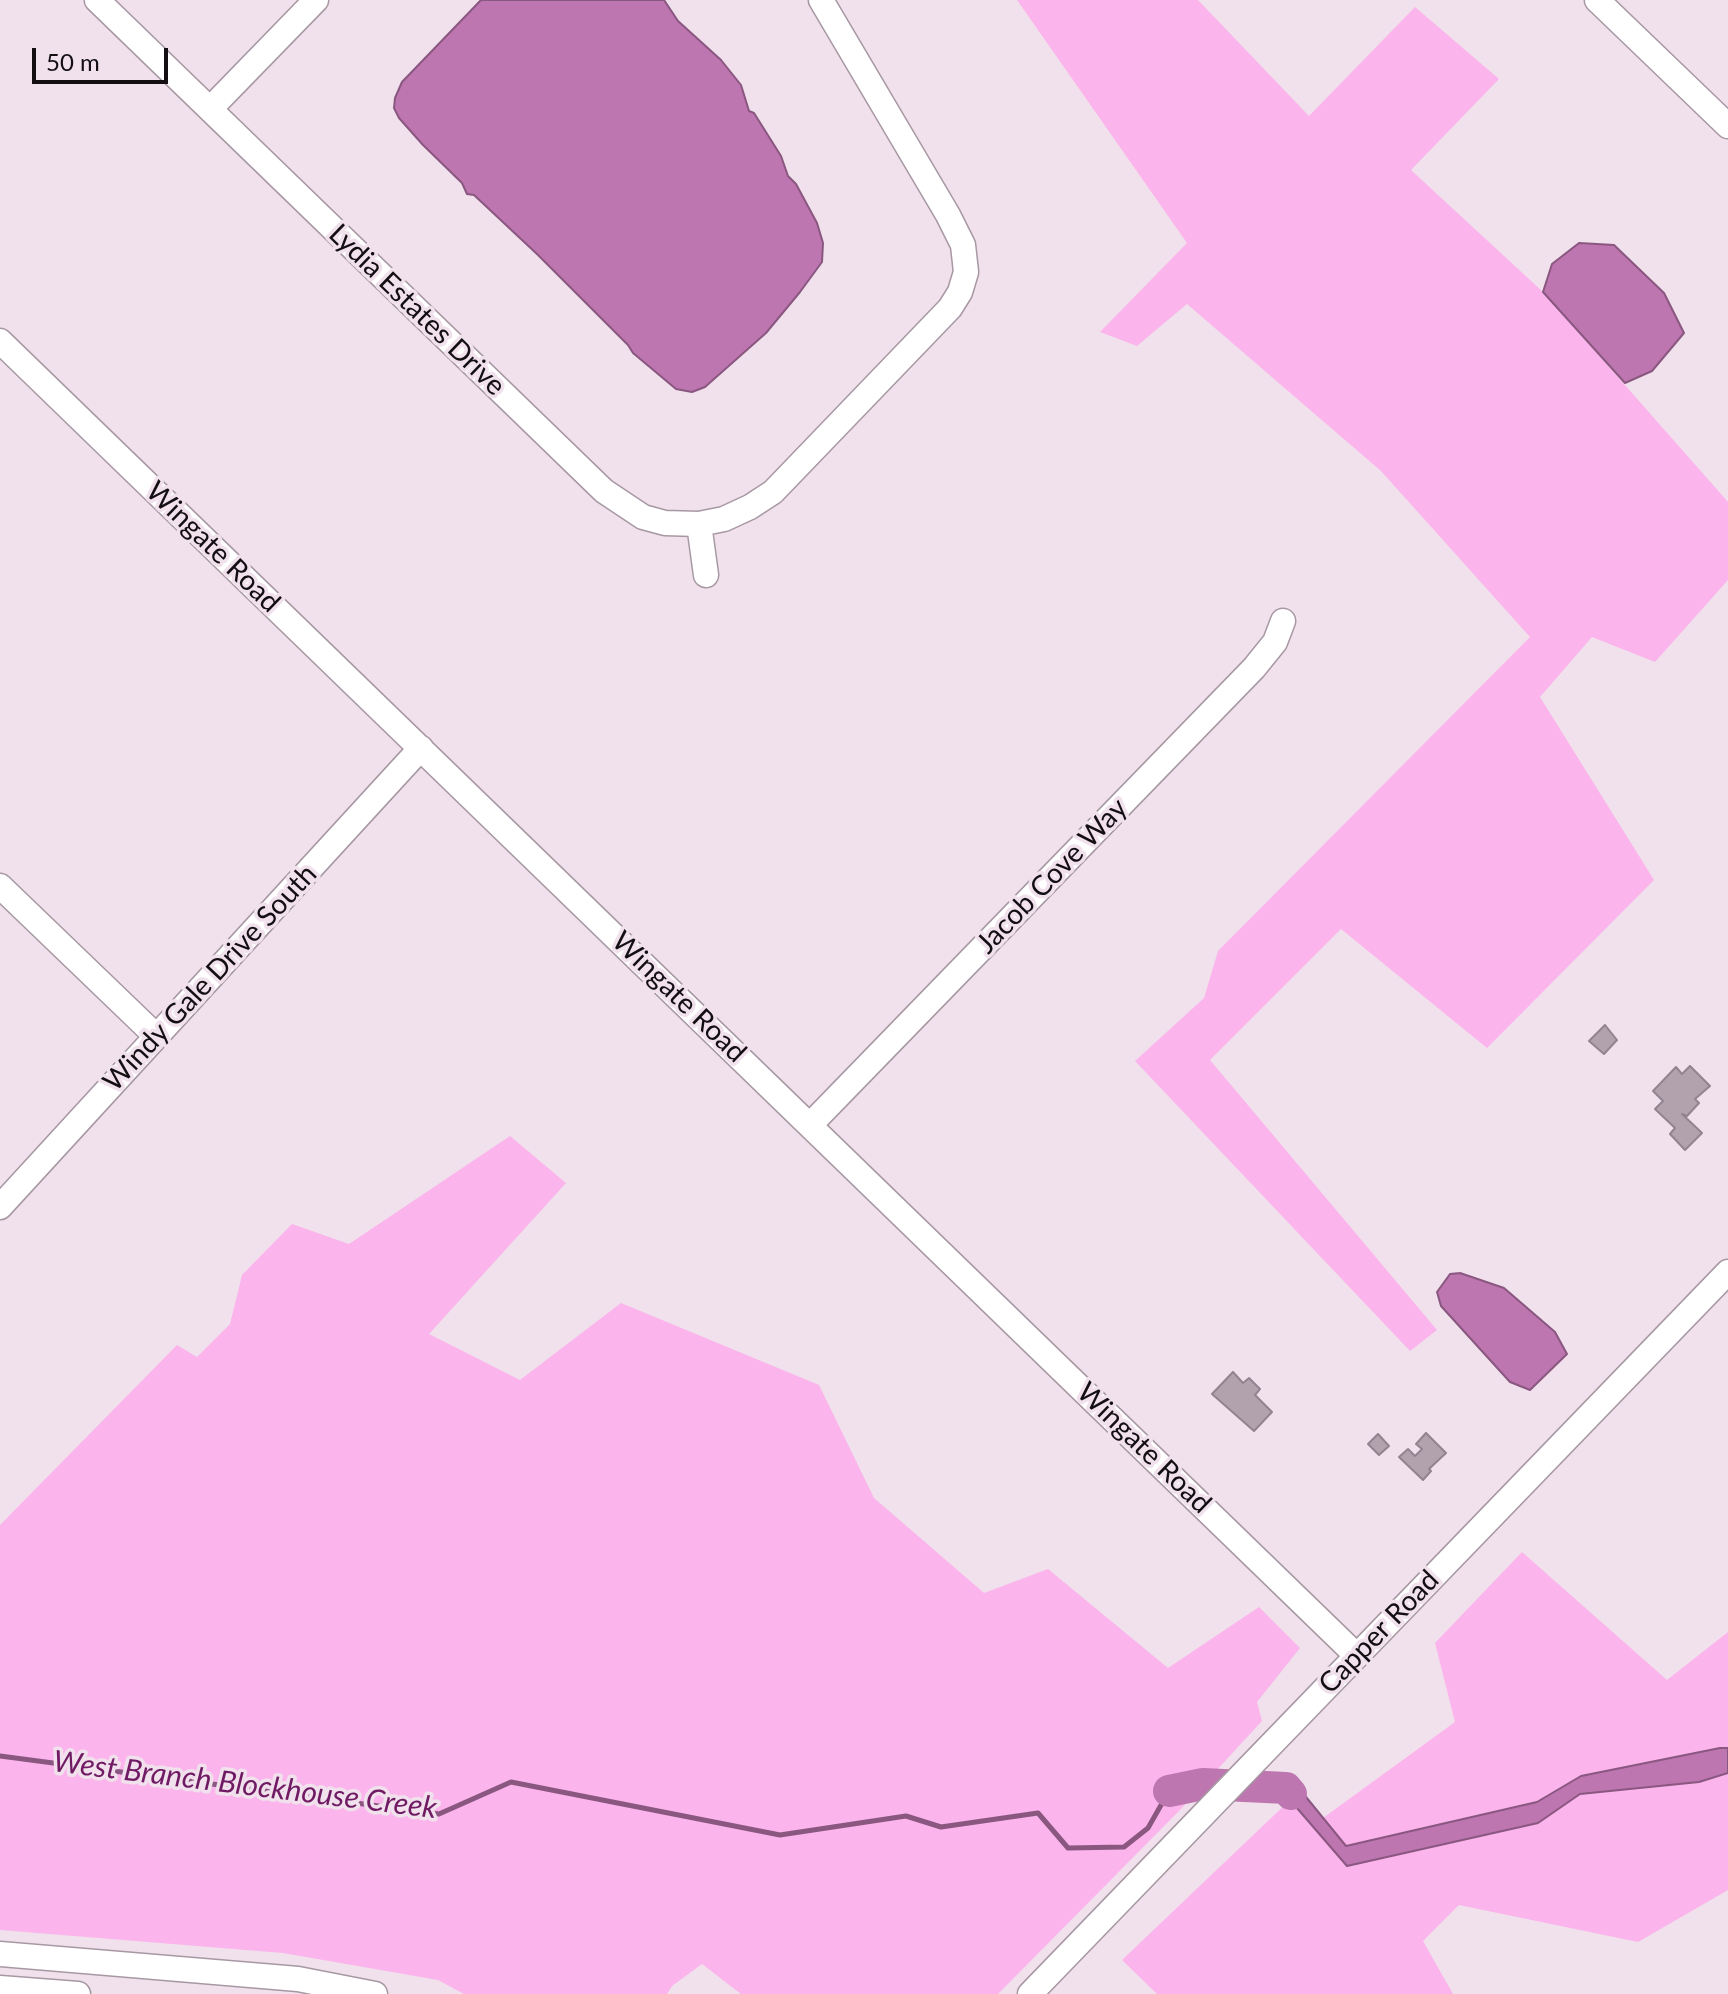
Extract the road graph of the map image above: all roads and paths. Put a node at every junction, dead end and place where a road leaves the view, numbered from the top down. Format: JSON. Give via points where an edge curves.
{"nodes":[{"id":1,"x":97,"y":0,"type":"edge"},
{"id":2,"x":316,"y":0,"type":"edge"},
{"id":3,"x":821,"y":0,"type":"edge"},
{"id":4,"x":1597,"y":0,"type":"edge"},
{"id":5,"x":210,"y":109,"type":"junction"},
{"id":6,"x":1728,"y":126,"type":"edge"},
{"id":7,"x":0,"y":341,"type":"edge"},
{"id":8,"x":699,"y":524,"type":"junction"},
{"id":9,"x":706,"y":575,"type":"dead end"},
{"id":10,"x":1283,"y":621,"type":"dead end"},
{"id":11,"x":421,"y":748,"type":"junction"},
{"id":12,"x":0,"y":886,"type":"edge"},
{"id":13,"x":156,"y":1036,"type":"junction"},
{"id":14,"x":810,"y":1125,"type":"junction"},
{"id":15,"x":0,"y":1207,"type":"edge"},
{"id":16,"x":1728,"y":1272,"type":"edge"},
{"id":17,"x":1356,"y":1655,"type":"junction"},
{"id":18,"x":0,"y":1954,"type":"edge"},
{"id":19,"x":53,"y":1958,"type":"junction"},
{"id":20,"x":0,"y":1988,"type":"edge"},
{"id":21,"x":52,"y":1992,"type":"edge"},
{"id":22,"x":78,"y":1994,"type":"edge"},
{"id":23,"x":375,"y":1994,"type":"edge"},
{"id":24,"x":1030,"y":1994,"type":"edge"}],
"edges":[{"from":1,"to":5,"type":"street","name":"Lydia Estates Drive"},
{"from":2,"to":5,"type":"street"},
{"from":3,"to":8,"type":"street","name":"Lydia Estates Drive","via":[[948,215],[963,245],[966,272],[950,308],[773,492],[724,519]]},
{"from":4,"to":6,"type":"street"},
{"from":5,"to":8,"type":"street","name":"Lydia Estates Drive","via":[[604,491],[643,517]]},
{"from":7,"to":11,"type":"street","name":"Wingate Road"},
{"from":8,"to":9,"type":"street"},
{"from":10,"to":14,"type":"street","name":"Jacob Cove Way","via":[[1275,642],[1254,668]]},
{"from":11,"to":13,"type":"street","name":"Windy Gale Drive South"},
{"from":11,"to":14,"type":"street","name":"Wingate Road"},
{"from":12,"to":13,"type":"street"},
{"from":13,"to":15,"type":"street","name":"Windy Gale Drive South"},
{"from":14,"to":17,"type":"street","name":"Wingate Road"},
{"from":16,"to":17,"type":"street","name":"Capper Road"},
{"from":17,"to":24,"type":"street","name":"Capper Road"},
{"from":18,"to":19,"type":"street"},
{"from":19,"to":21,"type":"street"},
{"from":19,"to":23,"type":"street","via":[[298,1979]]},
{"from":20,"to":21,"type":"street"},
{"from":21,"to":22,"type":"street"}]}
